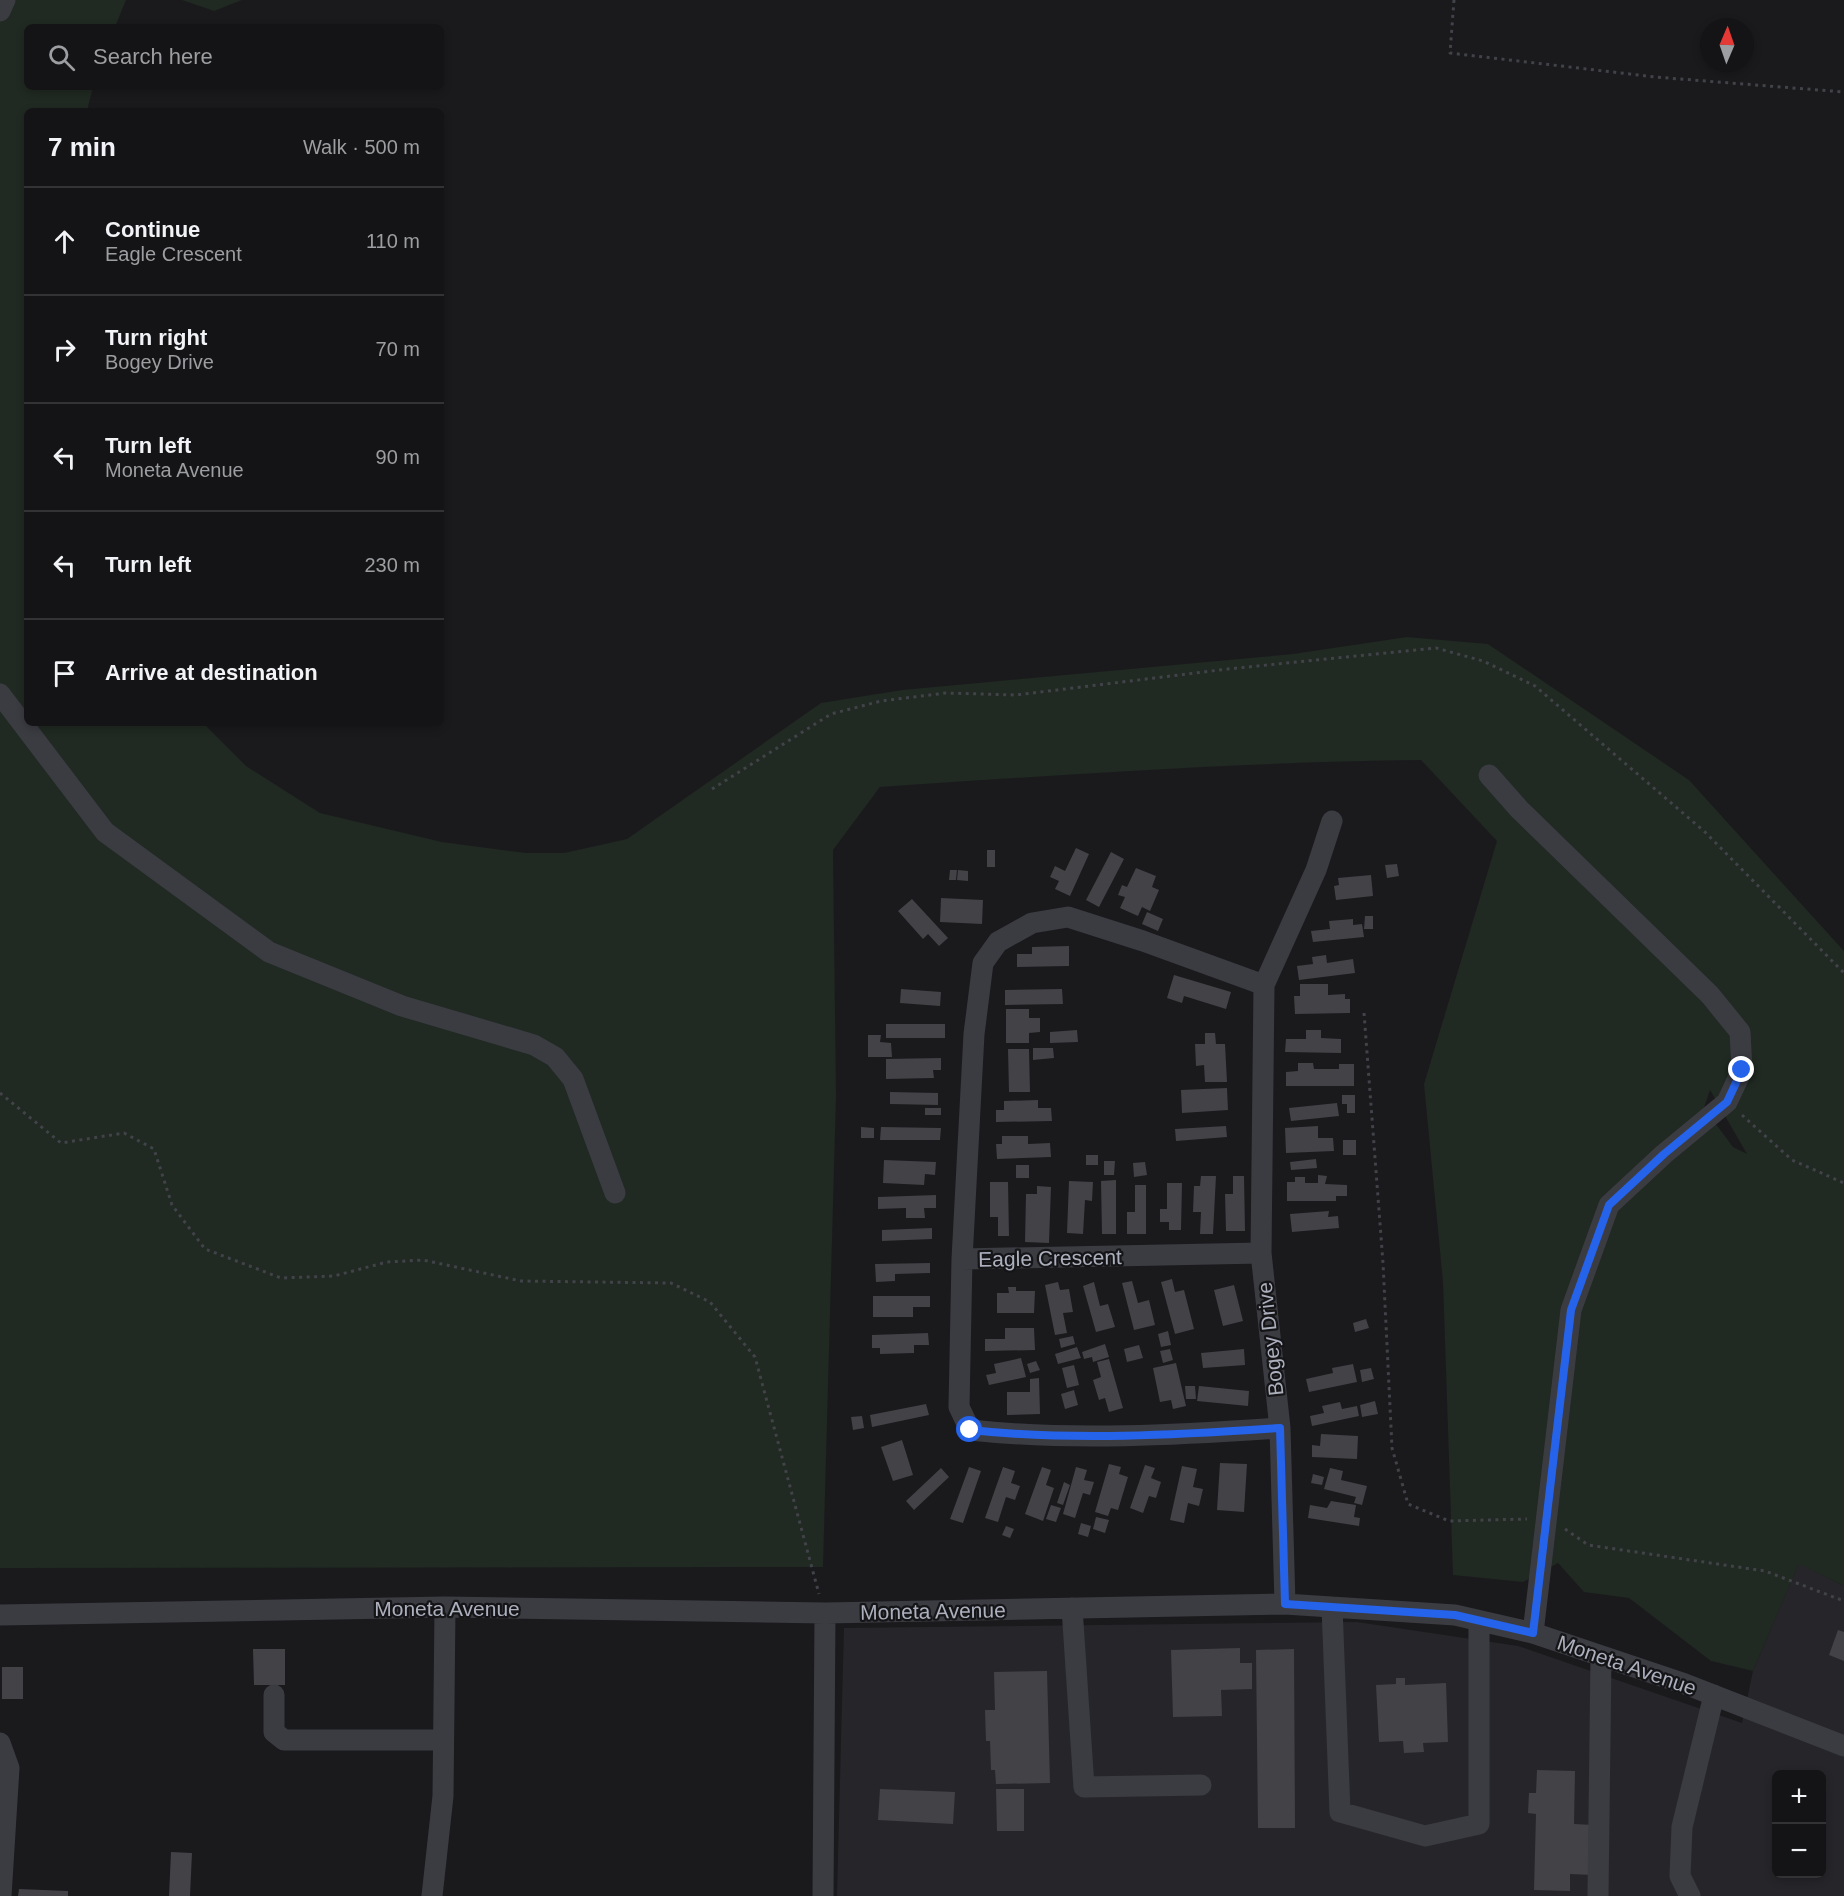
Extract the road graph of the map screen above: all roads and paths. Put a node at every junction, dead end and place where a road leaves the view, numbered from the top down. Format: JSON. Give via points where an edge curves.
{"nodes":[{"id":1,"x":4,"y":0,"type":"edge"},
{"id":2,"x":1454,"y":0,"type":"edge"},
{"id":3,"x":0,"y":11,"type":"edge"},
{"id":4,"x":1844,"y":92,"type":"edge"},
{"id":5,"x":0,"y":694,"type":"edge"},
{"id":6,"x":24,"y":726,"type":"edge"},
{"id":7,"x":24,"y":726,"type":"edge"},
{"id":8,"x":1489,"y":776,"type":"dead end"},
{"id":9,"x":712,"y":789,"type":"dead end"},
{"id":10,"x":1332,"y":821,"type":"dead end"},
{"id":11,"x":1844,"y":972,"type":"edge"},
{"id":12,"x":1264,"y":985,"type":"junction"},
{"id":13,"x":1364,"y":1013,"type":"dead end"},
{"id":14,"x":0,"y":1093,"type":"edge"},
{"id":15,"x":1727,"y":1102,"type":"junction"},
{"id":16,"x":1844,"y":1183,"type":"edge"},
{"id":17,"x":615,"y":1193,"type":"dead end"},
{"id":18,"x":1261,"y":1253,"type":"junction"},
{"id":19,"x":962,"y":1259,"type":"junction"},
{"id":20,"x":1280,"y":1428,"type":"junction"},
{"id":21,"x":1546,"y":1520,"type":"junction"},
{"id":22,"x":1844,"y":1601,"type":"edge"},
{"id":23,"x":1285,"y":1604,"type":"junction"},
{"id":24,"x":445,"y":1606,"type":"junction"},
{"id":25,"x":1332,"y":1607,"type":"junction"},
{"id":26,"x":1072,"y":1608,"type":"junction"},
{"id":27,"x":825,"y":1613,"type":"junction"},
{"id":28,"x":0,"y":1615,"type":"edge"},
{"id":29,"x":1479,"y":1621,"type":"junction"},
{"id":30,"x":1533,"y":1633,"type":"junction"},
{"id":31,"x":1601,"y":1656,"type":"junction"},
{"id":32,"x":274,"y":1695,"type":"dead end"},
{"id":33,"x":1714,"y":1695,"type":"junction"},
{"id":34,"x":443,"y":1740,"type":"junction"},
{"id":35,"x":0,"y":1743,"type":"edge"},
{"id":36,"x":1844,"y":1746,"type":"edge"},
{"id":37,"x":1201,"y":1785,"type":"dead end"},
{"id":38,"x":1,"y":1896,"type":"edge"},
{"id":39,"x":432,"y":1896,"type":"edge"},
{"id":40,"x":823,"y":1896,"type":"edge"},
{"id":41,"x":1598,"y":1896,"type":"edge"},
{"id":42,"x":1690,"y":1896,"type":"edge"}],
"edges":[{"from":1,"to":3,"type":"street"},
{"from":2,"to":4,"type":"path","via":[[1450,53],[1655,77]]},
{"from":5,"to":7,"type":"street"},
{"from":6,"to":17,"type":"street","via":[[105,832],[269,952],[402,1006],[534,1045],[555,1057],[573,1080]]},
{"from":8,"to":15,"type":"street","via":[[1710,995],[1740,1032],[1742,1070]]},
{"from":9,"to":11,"type":"path","via":[[831,714],[881,701],[946,693],[1016,695],[1436,648],[1483,662],[1535,686],[1705,832]]},
{"from":10,"to":12,"type":"street","via":[[1316,870]]},
{"from":12,"to":18,"type":"street","name":"Bogey Drive"},
{"from":12,"to":19,"type":"street","via":[[1068,918],[1032,923],[998,942],[983,963],[974,1034]]},
{"from":13,"to":21,"type":"path","via":[[1392,1448],[1408,1504],[1449,1521]]},
{"from":14,"to":27,"type":"path","via":[[61,1143],[124,1132],[154,1149],[172,1205],[206,1249],[280,1278],[334,1276],[387,1262],[423,1260],[521,1281],[671,1283],[710,1302],[755,1357]]},
{"from":15,"to":16,"type":"path","via":[[1792,1160]]},
{"from":15,"to":21,"type":"street","via":[[1609,1205],[1571,1310]]},
{"from":18,"to":19,"type":"street","name":"Eagle Crescent"},
{"from":18,"to":20,"type":"street","name":"Bogey Drive"},
{"from":19,"to":20,"type":"street","name":"Eagle Crescent","via":[[959,1407],[970,1430],[1030,1437]]},
{"from":20,"to":23,"type":"street","name":"Bogey Drive"},
{"from":21,"to":22,"type":"path","via":[[1588,1545],[1765,1571]]},
{"from":21,"to":30,"type":"street"},
{"from":23,"to":25,"type":"street","name":"Moneta Avenue"},
{"from":23,"to":26,"type":"street","name":"Moneta Avenue"},
{"from":24,"to":27,"type":"street","name":"Moneta Avenue"},
{"from":24,"to":28,"type":"street","name":"Moneta Avenue"},
{"from":24,"to":34,"type":"street"},
{"from":25,"to":29,"type":"street","name":"Moneta Avenue","via":[[1455,1615]]},
{"from":25,"to":29,"type":"street","via":[[1340,1812],[1425,1836],[1479,1824]]},
{"from":26,"to":27,"type":"street","name":"Moneta Avenue"},
{"from":26,"to":37,"type":"street","via":[[1084,1787]]},
{"from":27,"to":40,"type":"street"},
{"from":29,"to":30,"type":"street","name":"Moneta Avenue"},
{"from":30,"to":31,"type":"street","name":"Moneta Avenue"},
{"from":31,"to":33,"type":"street","name":"Moneta Avenue"},
{"from":31,"to":41,"type":"street"},
{"from":32,"to":34,"type":"street","via":[[274,1732],[284,1740]]},
{"from":33,"to":36,"type":"street","name":"Moneta Avenue"},
{"from":33,"to":42,"type":"street","via":[[1682,1827],[1680,1876]]},
{"from":34,"to":39,"type":"street"},
{"from":35,"to":38,"type":"street","via":[[9,1768]]}]}
